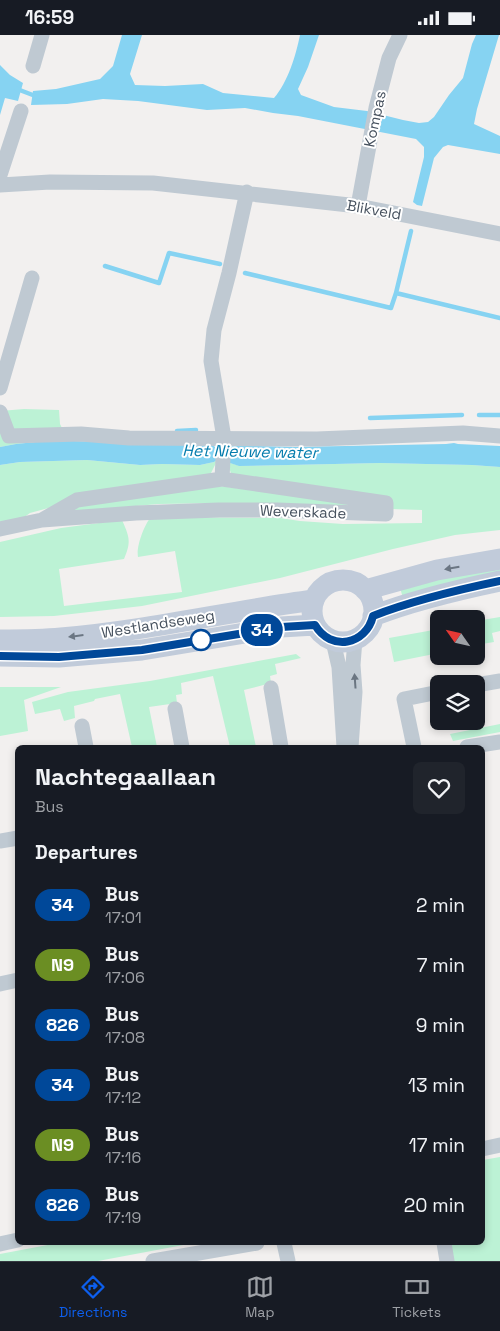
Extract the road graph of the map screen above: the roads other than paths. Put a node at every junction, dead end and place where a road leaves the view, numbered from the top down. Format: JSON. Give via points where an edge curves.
{"nodes":[{"id":1,"x":42,"y":35,"type":"edge"},
{"id":2,"x":400,"y":35,"type":"edge"},
{"id":3,"x":33,"y":66,"type":"dead end"},
{"id":4,"x":20,"y":111,"type":"dead end"},
{"id":5,"x":0,"y":175,"type":"edge"},
{"id":6,"x":0,"y":185,"type":"edge"},
{"id":7,"x":247,"y":192,"type":"junction"},
{"id":8,"x":358,"y":206,"type":"junction"},
{"id":9,"x":500,"y":234,"type":"edge"},
{"id":10,"x":32,"y":278,"type":"dead end"},
{"id":11,"x":0,"y":388,"type":"edge"},
{"id":12,"x":0,"y":412,"type":"edge"},
{"id":13,"x":500,"y":436,"type":"edge"},
{"id":14,"x":224,"y":439,"type":"junction"},
{"id":15,"x":222,"y":475,"type":"junction"},
{"id":16,"x":42,"y":520,"type":"junction"},
{"id":17,"x":0,"y":529,"type":"edge"},
{"id":18,"x":500,"y":559,"type":"edge"},
{"id":19,"x":500,"y":581,"type":"edge"},
{"id":20,"x":365,"y":590,"type":"junction"},
{"id":21,"x":314,"y":600,"type":"junction"},
{"id":22,"x":373,"y":616,"type":"junction"},
{"id":23,"x":315,"y":625,"type":"junction"},
{"id":24,"x":355,"y":639,"type":"junction"},
{"id":25,"x":0,"y":640,"type":"edge"},
{"id":26,"x":333,"y":641,"type":"junction"},
{"id":27,"x":0,"y":656,"type":"edge"},
{"id":28,"x":500,"y":681,"type":"edge"},
{"id":29,"x":485,"y":684,"type":"edge"},
{"id":30,"x":271,"y":688,"type":"dead end"},
{"id":31,"x":430,"y":694,"type":"edge"},
{"id":32,"x":175,"y":709,"type":"dead end"},
{"id":33,"x":82,"y":726,"type":"dead end"},
{"id":34,"x":500,"y":742,"type":"edge"},
{"id":35,"x":86,"y":745,"type":"edge"},
{"id":36,"x":182,"y":745,"type":"edge"},
{"id":37,"x":281,"y":745,"type":"edge"},
{"id":38,"x":344,"y":745,"type":"edge"},
{"id":39,"x":350,"y":745,"type":"edge"},
{"id":40,"x":414,"y":745,"type":"edge"},
{"id":41,"x":480,"y":745,"type":"edge"},
{"id":42,"x":15,"y":838,"type":"edge"},
{"id":43,"x":0,"y":841,"type":"edge"},
{"id":44,"x":15,"y":981,"type":"edge"},
{"id":45,"x":0,"y":984,"type":"edge"},
{"id":46,"x":500,"y":1145,"type":"edge"},
{"id":47,"x":485,"y":1148,"type":"edge"},
{"id":48,"x":15,"y":1240,"type":"edge"},
{"id":49,"x":0,"y":1243,"type":"edge"},
{"id":50,"x":246,"y":1245,"type":"edge"},
{"id":51,"x":284,"y":1245,"type":"edge"},
{"id":52,"x":444,"y":1245,"type":"edge"},
{"id":53,"x":154,"y":1261,"type":"edge"},
{"id":54,"x":288,"y":1261,"type":"edge"},
{"id":55,"x":447,"y":1261,"type":"edge"}],
"edges":[{"from":1,"to":3,"type":"street"},
{"from":2,"to":8,"type":"street","name":"Kompas","via":[[389,58],[376,108]]},
{"from":4,"to":5,"type":"street"},
{"from":6,"to":7,"type":"street","name":"Blikveld","via":[[153,183]]},
{"from":7,"to":8,"type":"street","name":"Blikveld"},
{"from":7,"to":14,"type":"street","via":[[214,330],[211,361]]},
{"from":8,"to":9,"type":"street","name":"Blikveld"},
{"from":10,"to":11,"type":"street"},
{"from":12,"to":14,"type":"street","via":[[9,435]]},
{"from":13,"to":14,"type":"street","via":[[463,433]]},
{"from":14,"to":15,"type":"street"},
{"from":15,"to":16,"type":"street","name":"Weverskade","via":[[77,500]]},
{"from":15,"to":16,"type":"street","name":"Weverskade","via":[[386,503],[386,515],[219,510]]},
{"from":16,"to":17,"type":"street","name":"Weverskade"},
{"from":18,"to":20,"type":"main road","one_way":true,"via":[[437,570]]},
{"from":19,"to":22,"type":"main road","via":[[399,606]]},
{"from":20,"to":21,"type":"main road","via":[[351,582],[334,582],[324,587]]},
{"from":20,"to":22,"type":"main road","via":[[372,602]]},
{"from":21,"to":23,"type":"main road","via":[[312,615]]},
{"from":21,"to":25,"type":"main road","name":"Westlandseweg","one_way":true,"via":[[138,629],[60,638]]},
{"from":22,"to":24,"type":"main road","via":[[367,630]]},
{"from":23,"to":26,"type":"main road"},
{"from":23,"to":27,"type":"main road","name":"Westlandseweg","via":[[281,627],[142,650],[59,657]]},
{"from":24,"to":26,"type":"main road"},
{"from":39,"to":24,"type":"street","one_way":true},
{"from":26,"to":38,"type":"street","via":[[339,667]]},
{"from":28,"to":29,"type":"street"},
{"from":30,"to":37,"type":"street"},
{"from":31,"to":40,"type":"street","via":[[404,699]]},
{"from":32,"to":36,"type":"street"},
{"from":33,"to":35,"type":"street"},
{"from":34,"to":41,"type":"street"},
{"from":42,"to":43,"type":"street"},
{"from":44,"to":45,"type":"street"},
{"from":46,"to":47,"type":"street"},
{"from":48,"to":49,"type":"street"},
{"from":50,"to":53,"type":"street"},
{"from":51,"to":54,"type":"street"},
{"from":52,"to":55,"type":"street"}]}
